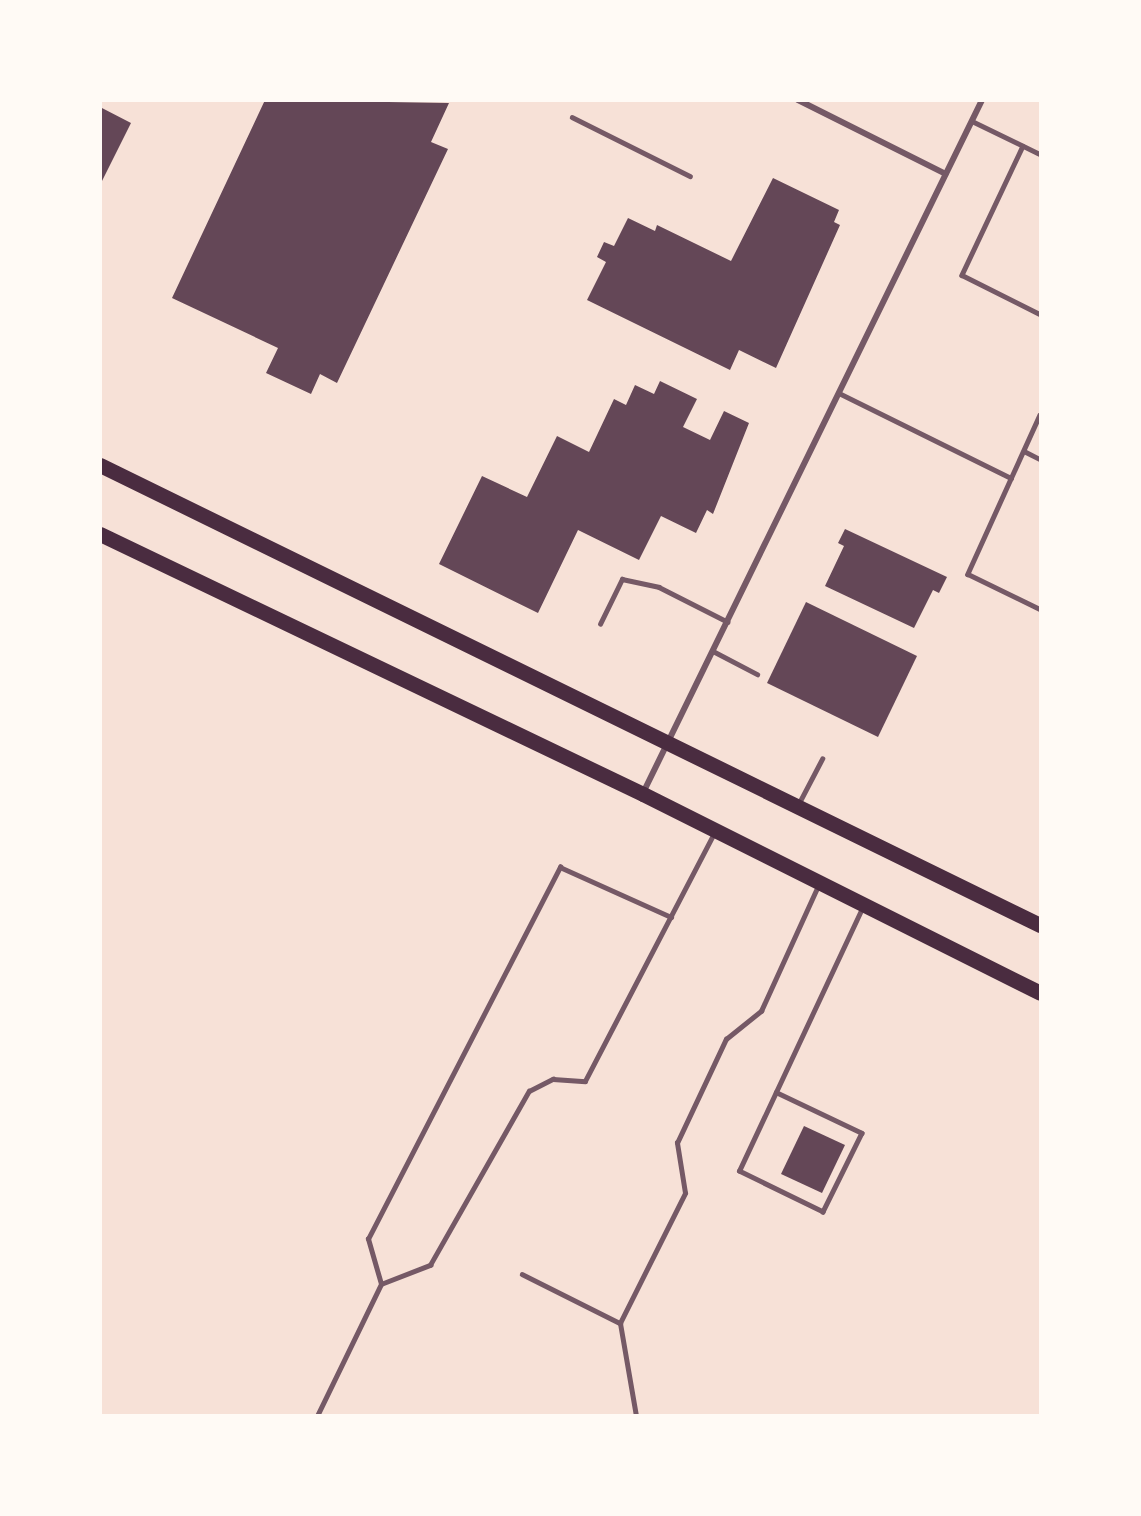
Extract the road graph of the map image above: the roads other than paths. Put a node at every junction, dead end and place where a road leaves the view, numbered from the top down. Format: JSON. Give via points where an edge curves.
{"nodes":[{"id":1,"x":798,"y":100,"type":"edge"},
{"id":2,"x":982,"y":100,"type":"edge"},
{"id":3,"x":573,"y":117,"type":"dead end"},
{"id":4,"x":972,"y":121,"type":"junction"},
{"id":5,"x":1023,"y":146,"type":"junction"},
{"id":6,"x":1041,"y":154,"type":"edge"},
{"id":7,"x":946,"y":174,"type":"junction"},
{"id":8,"x":690,"y":176,"type":"dead end"},
{"id":9,"x":1041,"y":314,"type":"edge"},
{"id":10,"x":839,"y":393,"type":"junction"},
{"id":11,"x":1041,"y":415,"type":"edge"},
{"id":12,"x":1024,"y":451,"type":"junction"},
{"id":13,"x":1041,"y":459,"type":"edge"},
{"id":14,"x":100,"y":465,"type":"edge"},
{"id":15,"x":1011,"y":478,"type":"junction"},
{"id":16,"x":100,"y":534,"type":"edge"},
{"id":17,"x":1041,"y":609,"type":"edge"},
{"id":18,"x":728,"y":622,"type":"junction"},
{"id":19,"x":600,"y":624,"type":"dead end"},
{"id":20,"x":713,"y":651,"type":"junction"},
{"id":21,"x":758,"y":674,"type":"dead end"},
{"id":22,"x":670,"y":741,"type":"junction"},
{"id":23,"x":822,"y":759,"type":"dead end"},
{"id":24,"x":643,"y":794,"type":"junction"},
{"id":25,"x":798,"y":805,"type":"junction"},
{"id":26,"x":714,"y":832,"type":"junction"},
{"id":27,"x":819,"y":884,"type":"junction"},
{"id":28,"x":863,"y":906,"type":"junction"},
{"id":29,"x":672,"y":917,"type":"junction"},
{"id":30,"x":1041,"y":925,"type":"edge"},
{"id":31,"x":1041,"y":993,"type":"edge"},
{"id":32,"x":776,"y":1092,"type":"junction"},
{"id":33,"x":522,"y":1274,"type":"dead end"},
{"id":34,"x":381,"y":1284,"type":"junction"},
{"id":35,"x":620,"y":1323,"type":"junction"},
{"id":36,"x":317,"y":1416,"type":"edge"},
{"id":37,"x":636,"y":1416,"type":"edge"}],
"edges":[{"from":1,"to":7,"type":"street"},
{"from":2,"to":4,"type":"street"},
{"from":3,"to":8,"type":"lane"},
{"from":4,"to":5,"type":"lane"},
{"from":4,"to":7,"type":"street"},
{"from":5,"to":6,"type":"lane"},
{"from":5,"to":9,"type":"lane","via":[[962,275]]},
{"from":7,"to":10,"type":"street"},
{"from":10,"to":15,"type":"lane"},
{"from":10,"to":18,"type":"street"},
{"from":11,"to":12,"type":"lane"},
{"from":12,"to":13,"type":"lane"},
{"from":12,"to":15,"type":"lane"},
{"from":14,"to":22,"type":"main road"},
{"from":15,"to":17,"type":"lane","via":[[968,574]]},
{"from":16,"to":24,"type":"main road"},
{"from":18,"to":19,"type":"lane","via":[[659,587],[622,579]]},
{"from":18,"to":20,"type":"street"},
{"from":20,"to":21,"type":"lane"},
{"from":20,"to":22,"type":"street"},
{"from":22,"to":24,"type":"street"},
{"from":22,"to":25,"type":"main road"},
{"from":23,"to":25,"type":"lane"},
{"from":24,"to":26,"type":"main road"},
{"from":25,"to":30,"type":"main road"},
{"from":26,"to":27,"type":"main road"},
{"from":26,"to":29,"type":"lane"},
{"from":27,"to":28,"type":"main road"},
{"from":27,"to":35,"type":"lane","via":[[761,1011],[726,1039],[677,1143],[685,1193]]},
{"from":28,"to":31,"type":"main road"},
{"from":28,"to":32,"type":"lane"},
{"from":29,"to":34,"type":"lane","via":[[585,1080],[553,1079],[529,1091],[430,1266]]},
{"from":29,"to":34,"type":"lane","via":[[560,867],[368,1239]]},
{"from":32,"to":32,"type":"lane","via":[[739,1171],[823,1212],[862,1133]]},
{"from":33,"to":35,"type":"lane"},
{"from":34,"to":36,"type":"lane"},
{"from":35,"to":37,"type":"lane"}]}
